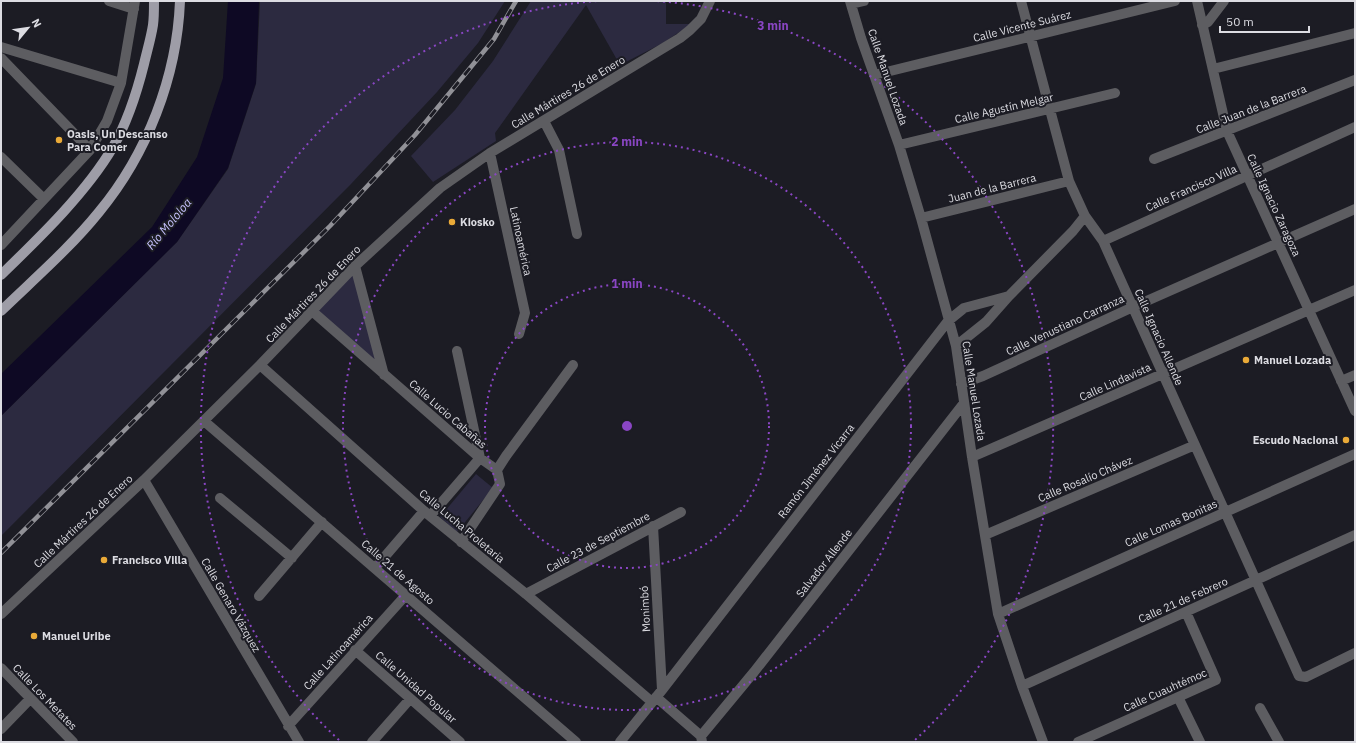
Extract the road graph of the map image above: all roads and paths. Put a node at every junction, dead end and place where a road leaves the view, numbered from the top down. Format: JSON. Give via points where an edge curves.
{"nodes":[{"id":1,"x":109,"y":1,"type":"edge"},
{"id":2,"x":154,"y":1,"type":"edge"},
{"id":3,"x":180,"y":1,"type":"edge"},
{"id":4,"x":710,"y":1,"type":"edge"},
{"id":5,"x":864,"y":1,"type":"edge"},
{"id":6,"x":1021,"y":1,"type":"edge"},
{"id":7,"x":1175,"y":1,"type":"edge"},
{"id":8,"x":1197,"y":1,"type":"edge"},
{"id":9,"x":1224,"y":1,"type":"edge"},
{"id":10,"x":850,"y":3,"type":"edge"},
{"id":11,"x":134,"y":5,"type":"edge"},
{"id":12,"x":1202,"y":25,"type":"junction"},
{"id":13,"x":1355,"y":33,"type":"edge"},
{"id":14,"x":1030,"y":37,"type":"junction"},
{"id":15,"x":1,"y":47,"type":"edge"},
{"id":16,"x":1,"y":58,"type":"edge"},
{"id":17,"x":1213,"y":69,"type":"junction"},
{"id":18,"x":874,"y":75,"type":"junction"},
{"id":19,"x":1355,"y":80,"type":"edge"},
{"id":20,"x":121,"y":84,"type":"junction"},
{"id":21,"x":1114,"y":93,"type":"dead end"},
{"id":22,"x":1050,"y":109,"type":"junction"},
{"id":23,"x":544,"y":121,"type":"junction"},
{"id":24,"x":1355,"y":128,"type":"edge"},
{"id":25,"x":1227,"y":131,"type":"junction"},
{"id":26,"x":899,"y":145,"type":"junction"},
{"id":27,"x":90,"y":150,"type":"junction"},
{"id":28,"x":490,"y":153,"type":"junction"},
{"id":29,"x":1,"y":157,"type":"edge"},
{"id":30,"x":1154,"y":158,"type":"dead end"},
{"id":31,"x":1248,"y":176,"type":"junction"},
{"id":32,"x":1069,"y":181,"type":"junction"},
{"id":33,"x":44,"y":199,"type":"junction"},
{"id":34,"x":1355,"y":209,"type":"edge"},
{"id":35,"x":1085,"y":216,"type":"junction"},
{"id":36,"x":921,"y":218,"type":"junction"},
{"id":37,"x":577,"y":234,"type":"dead end"},
{"id":38,"x":1103,"y":241,"type":"junction"},
{"id":39,"x":1278,"y":243,"type":"junction"},
{"id":40,"x":1,"y":246,"type":"edge"},
{"id":41,"x":355,"y":266,"type":"junction"},
{"id":42,"x":1,"y":275,"type":"edge"},
{"id":43,"x":1355,"y":290,"type":"edge"},
{"id":44,"x":1009,"y":296,"type":"junction"},
{"id":45,"x":1133,"y":307,"type":"junction"},
{"id":46,"x":1309,"y":310,"type":"junction"},
{"id":47,"x":1,"y":311,"type":"edge"},
{"id":48,"x":312,"y":311,"type":"junction"},
{"id":49,"x":948,"y":321,"type":"junction"},
{"id":50,"x":519,"y":334,"type":"dead end"},
{"id":51,"x":956,"y":346,"type":"junction"},
{"id":52,"x":457,"y":350,"type":"dead end"},
{"id":53,"x":260,"y":365,"type":"junction"},
{"id":54,"x":572,"y":365,"type":"dead end"},
{"id":55,"x":1163,"y":374,"type":"junction"},
{"id":56,"x":384,"y":375,"type":"junction"},
{"id":57,"x":1355,"y":375,"type":"edge"},
{"id":58,"x":1341,"y":381,"type":"junction"},
{"id":59,"x":961,"y":384,"type":"junction"},
{"id":60,"x":964,"y":403,"type":"junction"},
{"id":61,"x":1355,"y":411,"type":"edge"},
{"id":62,"x":204,"y":421,"type":"junction"},
{"id":63,"x":1195,"y":445,"type":"junction"},
{"id":64,"x":1355,"y":454,"type":"edge"},
{"id":65,"x":972,"y":457,"type":"junction"},
{"id":66,"x":480,"y":458,"type":"junction"},
{"id":67,"x":497,"y":470,"type":"junction"},
{"id":68,"x":144,"y":480,"type":"junction"},
{"id":69,"x":220,"y":498,"type":"dead end"},
{"id":70,"x":681,"y":512,"type":"dead end"},
{"id":71,"x":1225,"y":512,"type":"junction"},
{"id":72,"x":427,"y":514,"type":"junction"},
{"id":73,"x":322,"y":522,"type":"junction"},
{"id":74,"x":652,"y":526,"type":"junction"},
{"id":75,"x":985,"y":535,"type":"junction"},
{"id":76,"x":1355,"y":535,"type":"edge"},
{"id":77,"x":461,"y":542,"type":"junction"},
{"id":78,"x":292,"y":558,"type":"junction"},
{"id":79,"x":375,"y":568,"type":"junction"},
{"id":80,"x":1256,"y":580,"type":"junction"},
{"id":81,"x":526,"y":594,"type":"junction"},
{"id":82,"x":406,"y":595,"type":"junction"},
{"id":83,"x":259,"y":596,"type":"dead end"},
{"id":84,"x":1186,"y":612,"type":"junction"},
{"id":85,"x":1,"y":614,"type":"edge"},
{"id":86,"x":998,"y":614,"type":"junction"},
{"id":87,"x":355,"y":650,"type":"junction"},
{"id":88,"x":1355,"y":653,"type":"edge"},
{"id":89,"x":1,"y":668,"type":"edge"},
{"id":90,"x":1022,"y":686,"type":"junction"},
{"id":91,"x":657,"y":696,"type":"junction"},
{"id":92,"x":1178,"y":697,"type":"junction"},
{"id":93,"x":410,"y":698,"type":"junction"},
{"id":94,"x":30,"y":699,"type":"junction"},
{"id":95,"x":1260,"y":708,"type":"dead end"},
{"id":96,"x":288,"y":726,"type":"junction"},
{"id":97,"x":1,"y":728,"type":"edge"},
{"id":98,"x":701,"y":739,"type":"edge"},
{"id":99,"x":73,"y":742,"type":"edge"},
{"id":100,"x":299,"y":742,"type":"edge"},
{"id":101,"x":372,"y":742,"type":"edge"},
{"id":102,"x":460,"y":742,"type":"edge"},
{"id":103,"x":576,"y":742,"type":"edge"},
{"id":104,"x":620,"y":742,"type":"edge"},
{"id":105,"x":1043,"y":742,"type":"edge"},
{"id":106,"x":1078,"y":742,"type":"edge"},
{"id":107,"x":1200,"y":742,"type":"edge"},
{"id":108,"x":1279,"y":742,"type":"edge"}],
"edges":[{"from":1,"to":11,"type":"street"},
{"from":2,"to":42,"type":"main road","via":[[153,25],[139,86],[114,146],[79,194]]},
{"from":3,"to":47,"type":"main road","via":[[178,28],[163,93],[150,129],[135,159],[99,212],[57,258]]},
{"from":4,"to":23,"type":"street","name":"Calle Mártires 26 de Enero","via":[[702,19],[680,38]]},
{"from":5,"to":10,"type":"street"},
{"from":6,"to":14,"type":"street","name":"Calle Ignacio Allende"},
{"from":7,"to":14,"type":"street","name":"Calle Vicente Suárez"},
{"from":8,"to":12,"type":"street","name":"Calle Ignacio Zaragoza"},
{"from":9,"to":12,"type":"street","via":[[1208,22]]},
{"from":10,"to":18,"type":"street","name":"Calle Manuel Lozada"},
{"from":11,"to":20,"type":"street"},
{"from":12,"to":17,"type":"street","name":"Calle Ignacio Zaragoza"},
{"from":13,"to":17,"type":"street"},
{"from":14,"to":18,"type":"street","name":"Calle Vicente Suárez"},
{"from":14,"to":22,"type":"street","name":"Calle Ignacio Allende"},
{"from":15,"to":20,"type":"street"},
{"from":16,"to":27,"type":"street"},
{"from":17,"to":25,"type":"street","name":"Calle Ignacio Zaragoza"},
{"from":18,"to":26,"type":"street","name":"Calle Manuel Lozada"},
{"from":19,"to":25,"type":"street","name":"Calle Juan de la Barrera"},
{"from":20,"to":27,"type":"street","via":[[107,121]]},
{"from":21,"to":22,"type":"street","name":"Calle Agustín Melgar"},
{"from":22,"to":26,"type":"street","name":"Calle Agustín Melgar"},
{"from":22,"to":32,"type":"street","name":"Calle Ignacio Allende"},
{"from":23,"to":28,"type":"street","name":"Calle Mártires 26 de Enero"},
{"from":23,"to":37,"type":"street","via":[[559,150]]},
{"from":24,"to":31,"type":"street","name":"Calle Francisco Villa"},
{"from":25,"to":30,"type":"street","name":"Calle Juan de la Barrera"},
{"from":25,"to":31,"type":"street","name":"Calle Ignacio Zaragoza"},
{"from":26,"to":36,"type":"street","name":"Calle Manuel Lozada"},
{"from":27,"to":33,"type":"street"},
{"from":28,"to":41,"type":"street","name":"Calle Mártires 26 de Enero","via":[[440,188]]},
{"from":28,"to":50,"type":"street","name":"Latinoamérica","via":[[525,313]]},
{"from":29,"to":33,"type":"street"},
{"from":31,"to":38,"type":"street","name":"Calle Francisco Villa"},
{"from":31,"to":39,"type":"street","name":"Calle Ignacio Zaragoza"},
{"from":32,"to":35,"type":"street","name":"Calle Ignacio Allende"},
{"from":32,"to":36,"type":"street","name":"Juan de la Barrera"},
{"from":33,"to":40,"type":"street"},
{"from":34,"to":39,"type":"street","name":"Calle Venustiano Carranza"},
{"from":35,"to":38,"type":"street","name":"Calle Ignacio Allende"},
{"from":35,"to":44,"type":"street"},
{"from":36,"to":49,"type":"street","name":"Calle Manuel Lozada"},
{"from":38,"to":45,"type":"street","name":"Calle Ignacio Allende"},
{"from":39,"to":45,"type":"street","name":"Calle Venustiano Carranza"},
{"from":39,"to":46,"type":"street","name":"Calle Ignacio Zaragoza"},
{"from":41,"to":48,"type":"street","name":"Calle Mártires 26 de Enero"},
{"from":41,"to":56,"type":"street"},
{"from":43,"to":46,"type":"street","name":"Calle Lindavista"},
{"from":44,"to":49,"type":"street","name":"Ramón Jiménez Vicarra","via":[[964,308]]},
{"from":44,"to":51,"type":"street","via":[[986,322]]},
{"from":45,"to":55,"type":"street","name":"Calle Ignacio Allende"},
{"from":45,"to":59,"type":"street","name":"Calle Venustiano Carranza"},
{"from":46,"to":55,"type":"street","name":"Calle Lindavista"},
{"from":46,"to":58,"type":"street","name":"Calle Ignacio Zaragoza"},
{"from":48,"to":53,"type":"street","name":"Calle Mártires 26 de Enero"},
{"from":48,"to":56,"type":"street","name":"Calle Lucio Cabañas"},
{"from":49,"to":51,"type":"street","name":"Calle Manuel Lozada"},
{"from":49,"to":91,"type":"street","name":"Ramón Jiménez Vicarra"},
{"from":51,"to":59,"type":"street","name":"Calle Manuel Lozada"},
{"from":52,"to":66,"type":"street"},
{"from":53,"to":62,"type":"street","name":"Calle Mártires 26 de Enero"},
{"from":53,"to":72,"type":"street","name":"Calle Lucha Proletaria"},
{"from":54,"to":67,"type":"street"},
{"from":55,"to":63,"type":"street","name":"Calle Ignacio Allende"},
{"from":55,"to":65,"type":"street","name":"Calle Lindavista"},
{"from":56,"to":66,"type":"street","name":"Calle Lucio Cabañas"},
{"from":57,"to":58,"type":"street"},
{"from":58,"to":61,"type":"street","name":"Calle Ignacio Zaragoza"},
{"from":59,"to":60,"type":"street","name":"Calle Manuel Lozada"},
{"from":60,"to":65,"type":"street","name":"Calle Manuel Lozada"},
{"from":60,"to":98,"type":"street","name":"Salvador Allende"},
{"from":62,"to":68,"type":"street","name":"Calle Mártires 26 de Enero"},
{"from":62,"to":73,"type":"street","name":"Calle 21 de Agosto"},
{"from":63,"to":71,"type":"street","name":"Calle Ignacio Allende"},
{"from":63,"to":75,"type":"street","name":"Calle Rosalío Chávez"},
{"from":64,"to":71,"type":"street","name":"Calle Lomas Bonitas"},
{"from":65,"to":75,"type":"street","name":"Calle Manuel Lozada"},
{"from":66,"to":67,"type":"street","name":"Calle Lucio Cabañas"},
{"from":66,"to":72,"type":"street"},
{"from":67,"to":77,"type":"street","via":[[500,484]]},
{"from":68,"to":85,"type":"street","name":"Calle Mártires 26 de Enero"},
{"from":68,"to":96,"type":"street","name":"Calle Genaro Vázquez"},
{"from":69,"to":78,"type":"street"},
{"from":70,"to":74,"type":"street","name":"Calle 23 de Septiembre"},
{"from":71,"to":80,"type":"street","name":"Calle Ignacio Allende"},
{"from":71,"to":86,"type":"street","name":"Calle Lomas Bonitas"},
{"from":72,"to":77,"type":"street","name":"Calle Lucha Proletaria"},
{"from":72,"to":79,"type":"street"},
{"from":73,"to":78,"type":"street"},
{"from":73,"to":79,"type":"street","name":"Calle 21 de Agosto"},
{"from":74,"to":81,"type":"street","name":"Calle 23 de Septiembre"},
{"from":74,"to":91,"type":"street","name":"Monimbó"},
{"from":75,"to":86,"type":"street","name":"Calle Manuel Lozada"},
{"from":76,"to":80,"type":"street","name":"Calle 21 de Febrero"},
{"from":77,"to":81,"type":"street","name":"Calle Lucha Proletaria"},
{"from":78,"to":83,"type":"street"},
{"from":79,"to":82,"type":"street","name":"Calle 21 de Agosto"},
{"from":80,"to":84,"type":"street","name":"Calle 21 de Febrero"},
{"from":80,"to":88,"type":"street","name":"Calle Ignacio Allende","via":[[1299,676],[1306,677]]},
{"from":81,"to":91,"type":"street","name":"Calle Lucha Proletaria"},
{"from":82,"to":87,"type":"street","name":"Calle Latinoamérica"},
{"from":82,"to":103,"type":"street","name":"Calle 21 de Agosto"},
{"from":84,"to":90,"type":"street","name":"Calle 21 de Febrero"},
{"from":84,"to":92,"type":"street","name":"Calle Cuauhtémoc","via":[[1216,680]]},
{"from":86,"to":90,"type":"street","name":"Calle Manuel Lozada"},
{"from":87,"to":93,"type":"street","name":"Calle Unidad Popular"},
{"from":87,"to":96,"type":"street","name":"Calle Latinoamérica"},
{"from":89,"to":94,"type":"street","name":"Calle Los Metates"},
{"from":90,"to":105,"type":"street","name":"Calle Manuel Lozada"},
{"from":91,"to":98,"type":"street","name":"Calle Lucha Proletaria"},
{"from":91,"to":104,"type":"street","name":"Ramón Jiménez Vicarra"},
{"from":92,"to":106,"type":"street","name":"Calle Cuauhtémoc"},
{"from":92,"to":107,"type":"street"},
{"from":93,"to":101,"type":"street"},
{"from":93,"to":102,"type":"street","name":"Calle Unidad Popular"},
{"from":94,"to":97,"type":"street"},
{"from":94,"to":99,"type":"street","name":"Calle Los Metates"},
{"from":95,"to":108,"type":"street"},
{"from":96,"to":100,"type":"street","name":"Calle Genaro Vázquez"}]}
